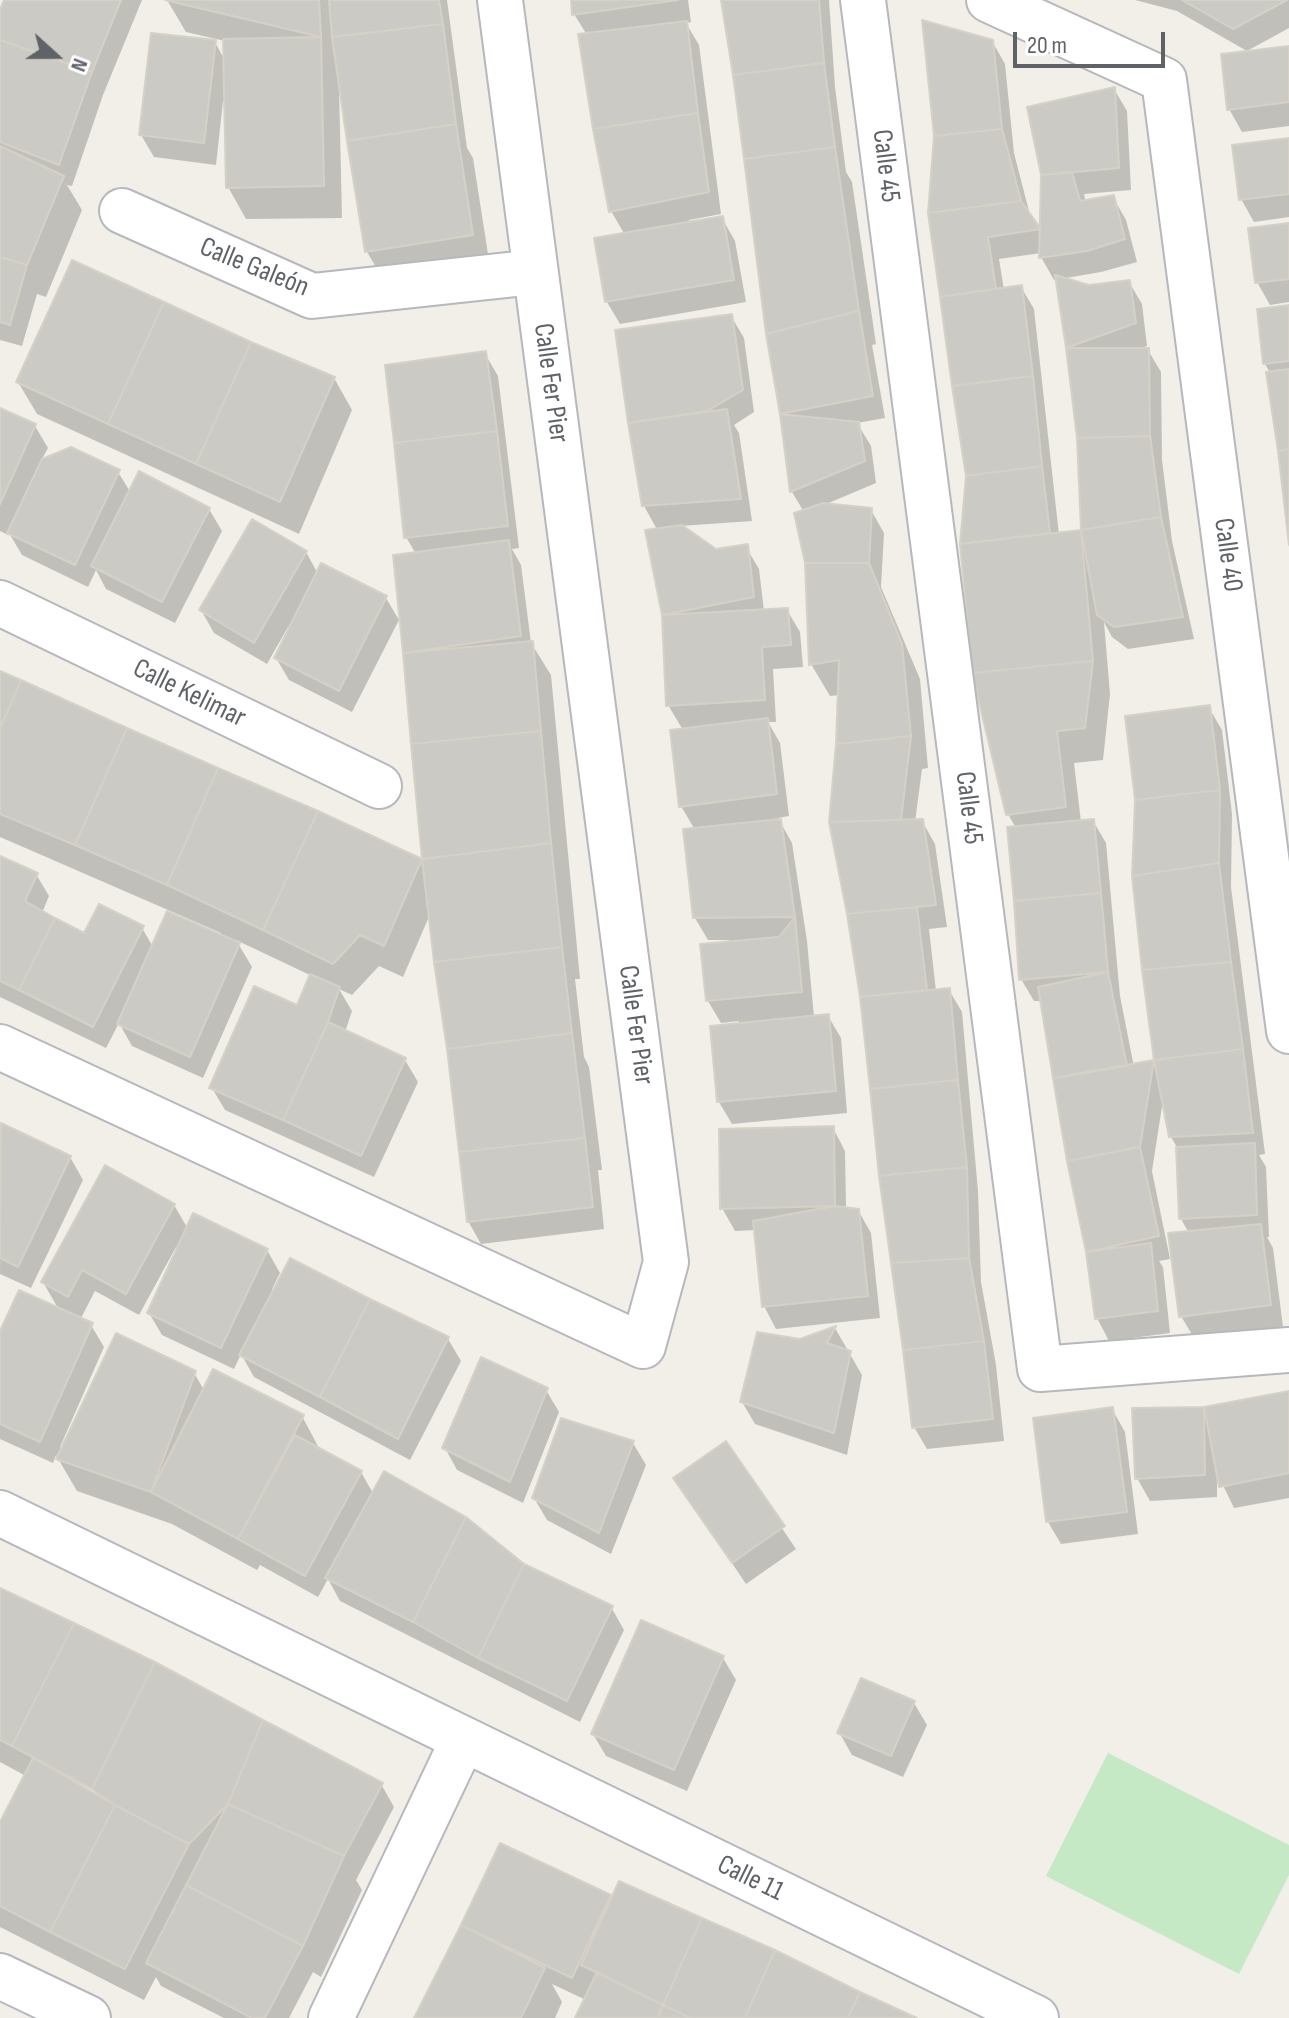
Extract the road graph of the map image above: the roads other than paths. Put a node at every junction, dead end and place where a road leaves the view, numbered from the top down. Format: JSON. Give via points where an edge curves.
{"nodes":[{"id":1,"x":500,"y":0,"type":"edge"},
{"id":2,"x":863,"y":0,"type":"edge"},
{"id":3,"x":989,"y":0,"type":"edge"},
{"id":4,"x":122,"y":211,"type":"dead end"},
{"id":5,"x":535,"y":272,"type":"junction"},
{"id":6,"x":0,"y":603,"type":"edge"},
{"id":7,"x":379,"y":786,"type":"dead end"},
{"id":8,"x":1277,"y":841,"type":"edge"},
{"id":9,"x":1289,"y":1031,"type":"edge"},
{"id":10,"x":0,"y":1047,"type":"edge"},
{"id":11,"x":1289,"y":1350,"type":"edge"},
{"id":12,"x":0,"y":1513,"type":"edge"},
{"id":13,"x":463,"y":1740,"type":"junction"},
{"id":14,"x":0,"y":1976,"type":"edge"},
{"id":15,"x":332,"y":2016,"type":"edge"},
{"id":16,"x":88,"y":2018,"type":"edge"},
{"id":17,"x":1036,"y":2018,"type":"edge"}],
"edges":[{"from":1,"to":5,"type":"street","name":"Calle Fer Pier"},
{"from":2,"to":11,"type":"street","name":"Calle 45","via":[[1040,1369]]},
{"from":3,"to":8,"type":"street","name":"Calle 40","via":[[1164,80]]},
{"from":4,"to":5,"type":"street","name":"Calle Galeón","via":[[312,296]]},
{"from":5,"to":10,"type":"street","name":"Calle Fer Pier","via":[[666,1262],[643,1346]]},
{"from":6,"to":7,"type":"street","name":"Calle Kelimar"},
{"from":8,"to":9,"type":"street","name":"Calle 40"},
{"from":12,"to":13,"type":"street","name":"Calle 11"},
{"from":13,"to":15,"type":"street"},
{"from":13,"to":17,"type":"street","name":"Calle 11"},
{"from":14,"to":16,"type":"street"}]}
